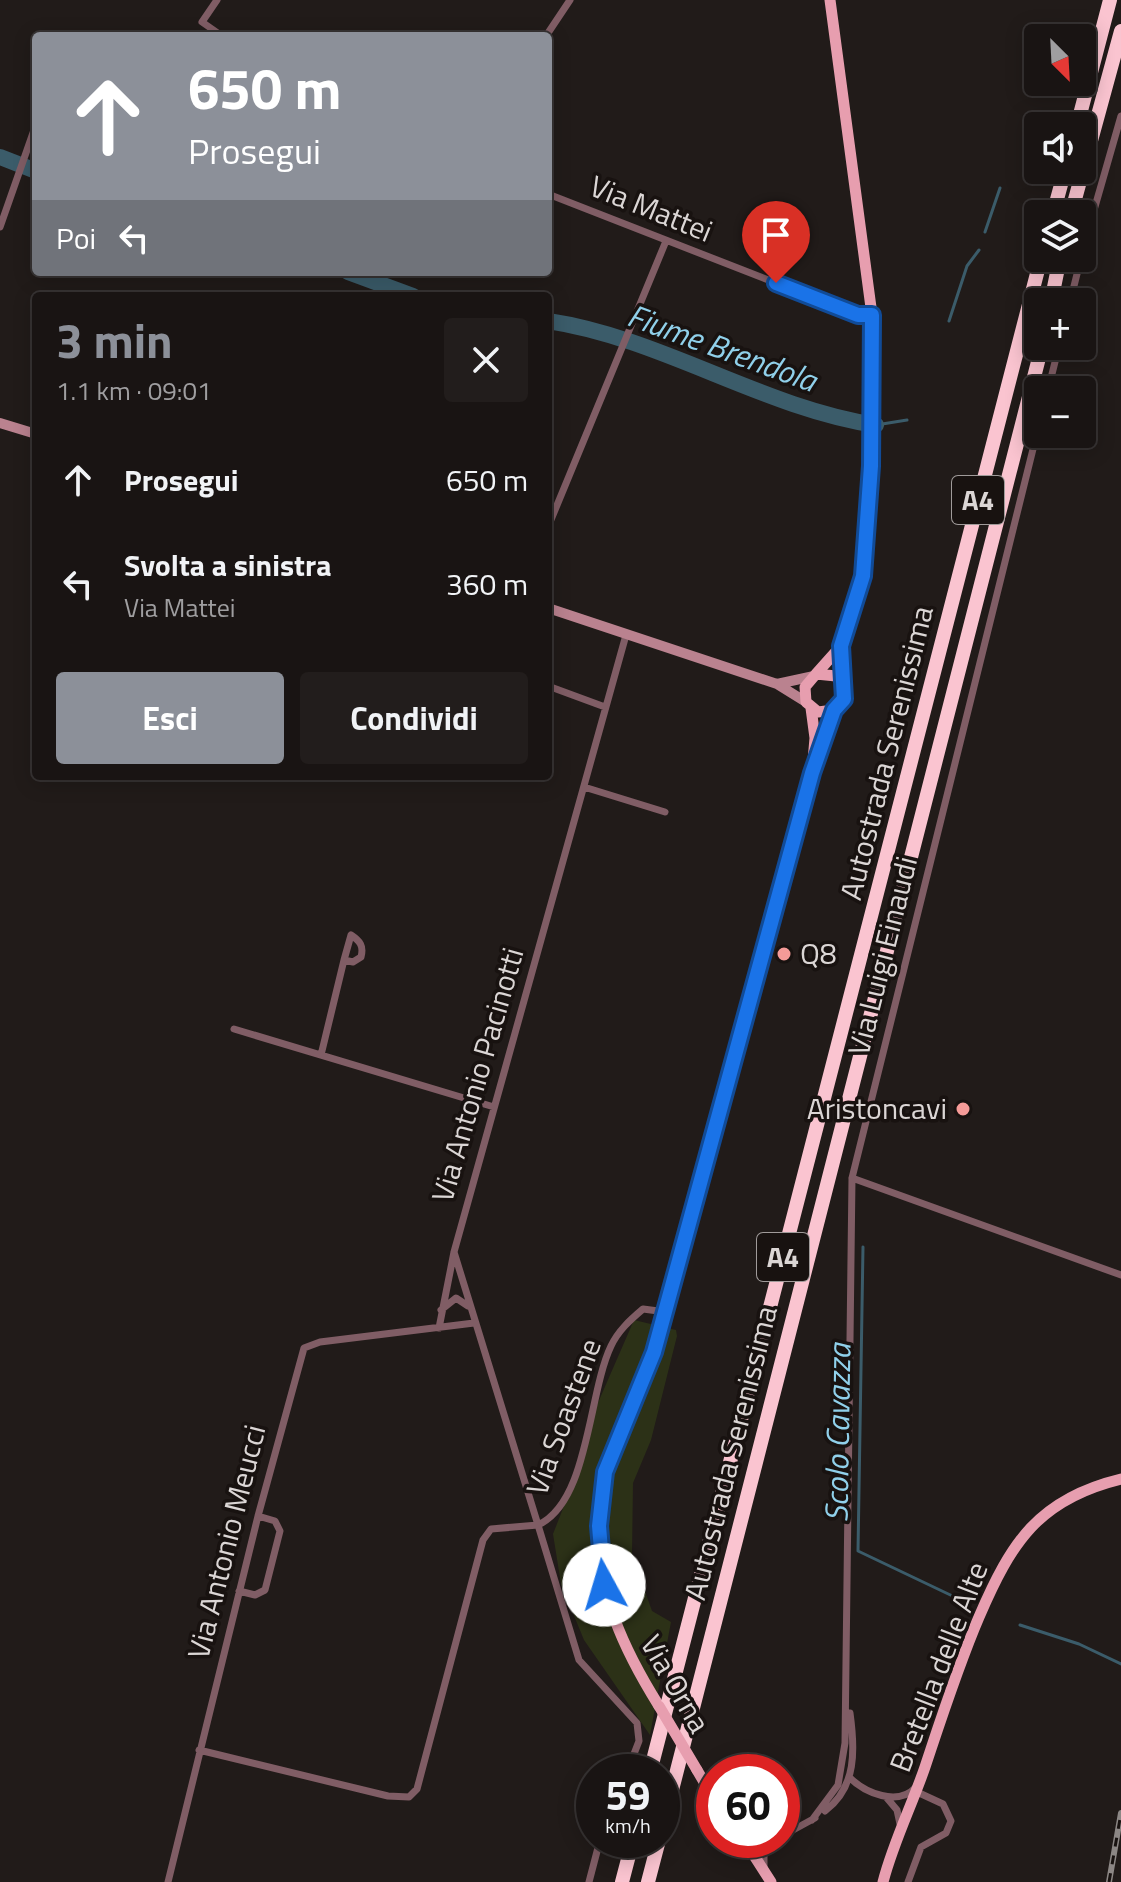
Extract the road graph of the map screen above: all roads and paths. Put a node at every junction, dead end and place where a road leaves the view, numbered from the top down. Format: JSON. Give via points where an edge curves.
{"nodes":[{"id":1,"x":217,"y":0,"type":"edge"},
{"id":2,"x":570,"y":0,"type":"edge"},
{"id":3,"x":830,"y":0,"type":"edge"},
{"id":4,"x":1100,"y":0,"type":"edge"},
{"id":5,"x":1110,"y":0,"type":"edge"},
{"id":6,"x":1121,"y":31,"type":"edge"},
{"id":7,"x":216,"y":32,"type":"edge"},
{"id":8,"x":549,"y":32,"type":"edge"},
{"id":9,"x":1096,"y":35,"type":"edge"},
{"id":10,"x":1121,"y":56,"type":"edge"},
{"id":11,"x":1096,"y":57,"type":"edge"},
{"id":12,"x":1104,"y":93,"type":"junction"},
{"id":13,"x":1121,"y":116,"type":"edge"},
{"id":14,"x":32,"y":135,"type":"edge"},
{"id":15,"x":552,"y":196,"type":"edge"},
{"id":16,"x":1075,"y":200,"type":"edge"},
{"id":17,"x":1096,"y":203,"type":"edge"},
{"id":18,"x":0,"y":227,"type":"edge"},
{"id":19,"x":666,"y":241,"type":"junction"},
{"id":20,"x":1037,"y":272,"type":"edge"},
{"id":21,"x":872,"y":315,"type":"junction"},
{"id":22,"x":1038,"y":360,"type":"edge"},
{"id":23,"x":0,"y":423,"type":"edge"},
{"id":24,"x":32,"y":433,"type":"edge"},
{"id":25,"x":1033,"y":448,"type":"edge"},
{"id":26,"x":552,"y":517,"type":"edge"},
{"id":27,"x":552,"y":609,"type":"edge"},
{"id":28,"x":626,"y":635,"type":"junction"},
{"id":29,"x":841,"y":646,"type":"junction"},
{"id":30,"x":815,"y":675,"type":"junction"},
{"id":31,"x":777,"y":684,"type":"junction"},
{"id":32,"x":843,"y":684,"type":"junction"},
{"id":33,"x":552,"y":687,"type":"edge"},
{"id":34,"x":809,"y":705,"type":"junction"},
{"id":35,"x":605,"y":707,"type":"junction"},
{"id":36,"x":834,"y":710,"type":"junction"},
{"id":37,"x":812,"y":773,"type":"junction"},
{"id":38,"x":584,"y":787,"type":"junction"},
{"id":39,"x":665,"y":812,"type":"dead end"},
{"id":40,"x":344,"y":960,"type":"dead end"},
{"id":41,"x":234,"y":1029,"type":"dead end"},
{"id":42,"x":321,"y":1055,"type":"junction"},
{"id":43,"x":494,"y":1107,"type":"junction"},
{"id":44,"x":852,"y":1178,"type":"junction"},
{"id":45,"x":454,"y":1252,"type":"junction"},
{"id":46,"x":1121,"y":1275,"type":"edge"},
{"id":47,"x":469,"y":1308,"type":"junction"},
{"id":48,"x":441,"y":1310,"type":"junction"},
{"id":49,"x":666,"y":1312,"type":"junction"},
{"id":50,"x":474,"y":1323,"type":"junction"},
{"id":51,"x":439,"y":1328,"type":"junction"},
{"id":52,"x":1121,"y":1479,"type":"edge"},
{"id":53,"x":258,"y":1516,"type":"junction"},
{"id":54,"x":538,"y":1525,"type":"junction"},
{"id":55,"x":239,"y":1591,"type":"junction"},
{"id":56,"x":848,"y":1695,"type":"junction"},
{"id":57,"x":847,"y":1716,"type":"junction"},
{"id":58,"x":199,"y":1750,"type":"junction"},
{"id":59,"x":634,"y":1754,"type":"edge"},
{"id":60,"x":655,"y":1754,"type":"edge"},
{"id":61,"x":680,"y":1759,"type":"edge"},
{"id":62,"x":853,"y":1759,"type":"junction"},
{"id":63,"x":696,"y":1768,"type":"edge"},
{"id":64,"x":850,"y":1777,"type":"junction"},
{"id":65,"x":921,"y":1778,"type":"junction"},
{"id":66,"x":869,"y":1790,"type":"junction"},
{"id":67,"x":917,"y":1792,"type":"junction"},
{"id":68,"x":885,"y":1796,"type":"junction"},
{"id":69,"x":840,"y":1798,"type":"junction"},
{"id":70,"x":812,"y":1820,"type":"junction"},
{"id":71,"x":800,"y":1826,"type":"edge"},
{"id":72,"x":898,"y":1839,"type":"junction"},
{"id":73,"x":595,"y":1858,"type":"edge"},
{"id":74,"x":628,"y":1858,"type":"edge"},
{"id":75,"x":654,"y":1858,"type":"edge"},
{"id":76,"x":756,"y":1858,"type":"edge"},
{"id":77,"x":768,"y":1877,"type":"edge"},
{"id":78,"x":883,"y":1880,"type":"edge"},
{"id":79,"x":168,"y":1882,"type":"edge"},
{"id":80,"x":589,"y":1882,"type":"edge"},
{"id":81,"x":622,"y":1882,"type":"edge"},
{"id":82,"x":648,"y":1882,"type":"edge"},
{"id":83,"x":908,"y":1882,"type":"edge"}],
"edges":[{"from":1,"to":7,"type":"street","via":[[202,22]]},
{"from":2,"to":8,"type":"street"},
{"from":3,"to":21,"type":"main road"},
{"from":4,"to":9,"type":"highway"},
{"from":5,"to":11,"type":"highway"},
{"from":6,"to":12,"type":"highway"},
{"from":10,"to":12,"type":"highway"},
{"from":12,"to":16,"type":"highway"},
{"from":13,"to":17,"type":"street"},
{"from":14,"to":18,"type":"street"},
{"from":15,"to":19,"type":"street","name":"Via Mattei"},
{"from":19,"to":21,"type":"street","name":"Via Mattei","via":[[858,315]]},
{"from":19,"to":26,"type":"street"},
{"from":20,"to":60,"type":"highway","name":"Autostrada Serenissima","number":"A4"},
{"from":21,"to":29,"type":"main road","via":[[872,441],[863,576]]},
{"from":22,"to":61,"type":"highway","name":"Autostrada Serenissima","number":"A4"},
{"from":23,"to":24,"type":"main road"},
{"from":25,"to":44,"type":"street","name":"Via Luigi Einaudi"},
{"from":27,"to":28,"type":"main road"},
{"from":28,"to":31,"type":"main road"},
{"from":28,"to":35,"type":"street","name":"Via Antonio Pacinotti"},
{"from":29,"to":30,"type":"main road"},
{"from":29,"to":32,"type":"main road"},
{"from":30,"to":31,"type":"main road"},
{"from":30,"to":32,"type":"main road","via":[[831,674]]},
{"from":30,"to":34,"type":"main road","via":[[805,687]]},
{"from":31,"to":34,"type":"main road"},
{"from":32,"to":36,"type":"main road","via":[[844,699]]},
{"from":33,"to":35,"type":"street"},
{"from":34,"to":36,"type":"main road","via":[[818,712]]},
{"from":34,"to":37,"type":"main road","name":"Via Orna","via":[[815,738]]},
{"from":35,"to":38,"type":"street","name":"Via Antonio Pacinotti"},
{"from":36,"to":37,"type":"main road"},
{"from":37,"to":49,"type":"main road","name":"Via Orna"},
{"from":38,"to":39,"type":"street"},
{"from":38,"to":43,"type":"street","name":"Via Antonio Pacinotti"},
{"from":40,"to":42,"type":"street"},
{"from":41,"to":42,"type":"street"},
{"from":42,"to":43,"type":"street"},
{"from":43,"to":45,"type":"street","name":"Via Antonio Pacinotti"},
{"from":44,"to":46,"type":"street"},
{"from":44,"to":56,"type":"street","name":"Via Luigi Einaudi"},
{"from":45,"to":47,"type":"street"},
{"from":45,"to":48,"type":"street","name":"Via Antonio Pacinotti"},
{"from":47,"to":48,"type":"street","via":[[456,1298]]},
{"from":47,"to":50,"type":"street"},
{"from":48,"to":51,"type":"street"},
{"from":49,"to":54,"type":"street","name":"Via Soastene","via":[[643,1309],[611,1347],[569,1493],[553,1518]]},
{"from":49,"to":63,"type":"main road","name":"Via Orna","bridge":true,"via":[[605,1472],[601,1564],[609,1606],[630,1656]]},
{"from":50,"to":51,"type":"street","name":"Via Antonio Meucci"},
{"from":50,"to":54,"type":"street"},
{"from":51,"to":53,"type":"street","name":"Via Antonio Meucci","via":[[304,1348]]},
{"from":52,"to":65,"type":"main road","name":"Bretella delle Alte","via":[[1060,1504],[1011,1549],[961,1658]]},
{"from":53,"to":55,"type":"street","name":"Via Antonio Meucci"},
{"from":53,"to":55,"type":"street","via":[[275,1521],[280,1531],[265,1590],[259,1595]]},
{"from":54,"to":58,"type":"street","via":[[486,1533],[425,1770],[409,1797]]},
{"from":54,"to":59,"type":"street","name":"Via Soastene","via":[[579,1660],[637,1723]]},
{"from":55,"to":58,"type":"street","name":"Via Antonio Meucci"},
{"from":56,"to":57,"type":"street","name":"Via Luigi Einaudi"},
{"from":56,"to":62,"type":"street","name":"Via Luigi Einaudi"},
{"from":57,"to":64,"type":"street","name":"Via Luigi Einaudi"},
{"from":57,"to":70,"type":"street","name":"Via Luigi Einaudi","via":[[838,1785]]},
{"from":58,"to":79,"type":"street","name":"Via Antonio Meucci"},
{"from":62,"to":64,"type":"street","name":"Via Luigi Einaudi"},
{"from":62,"to":66,"type":"street","name":"Via Luigi Einaudi"},
{"from":64,"to":66,"type":"street"},
{"from":64,"to":69,"type":"street","name":"Via Luigi Einaudi"},
{"from":65,"to":67,"type":"main road","name":"Bretella delle Alte"},
{"from":65,"to":68,"type":"street","via":[[908,1794]]},
{"from":66,"to":68,"type":"street"},
{"from":66,"to":69,"type":"street","name":"Via Luigi Einaudi","via":[[853,1790]]},
{"from":67,"to":72,"type":"main road","name":"Bretella delle Alte"},
{"from":67,"to":83,"type":"street","via":[[943,1804],[951,1821],[946,1833],[921,1847]]},
{"from":68,"to":72,"type":"street","via":[[899,1815]]},
{"from":69,"to":70,"type":"street","name":"Via Luigi Einaudi"},
{"from":70,"to":71,"type":"street","name":"Via Luigi Einaudi"},
{"from":72,"to":78,"type":"main road","name":"Bretella delle Alte"},
{"from":73,"to":80,"type":"street"},
{"from":74,"to":81,"type":"highway"},
{"from":75,"to":82,"type":"highway"},
{"from":76,"to":77,"type":"main road"}]}
